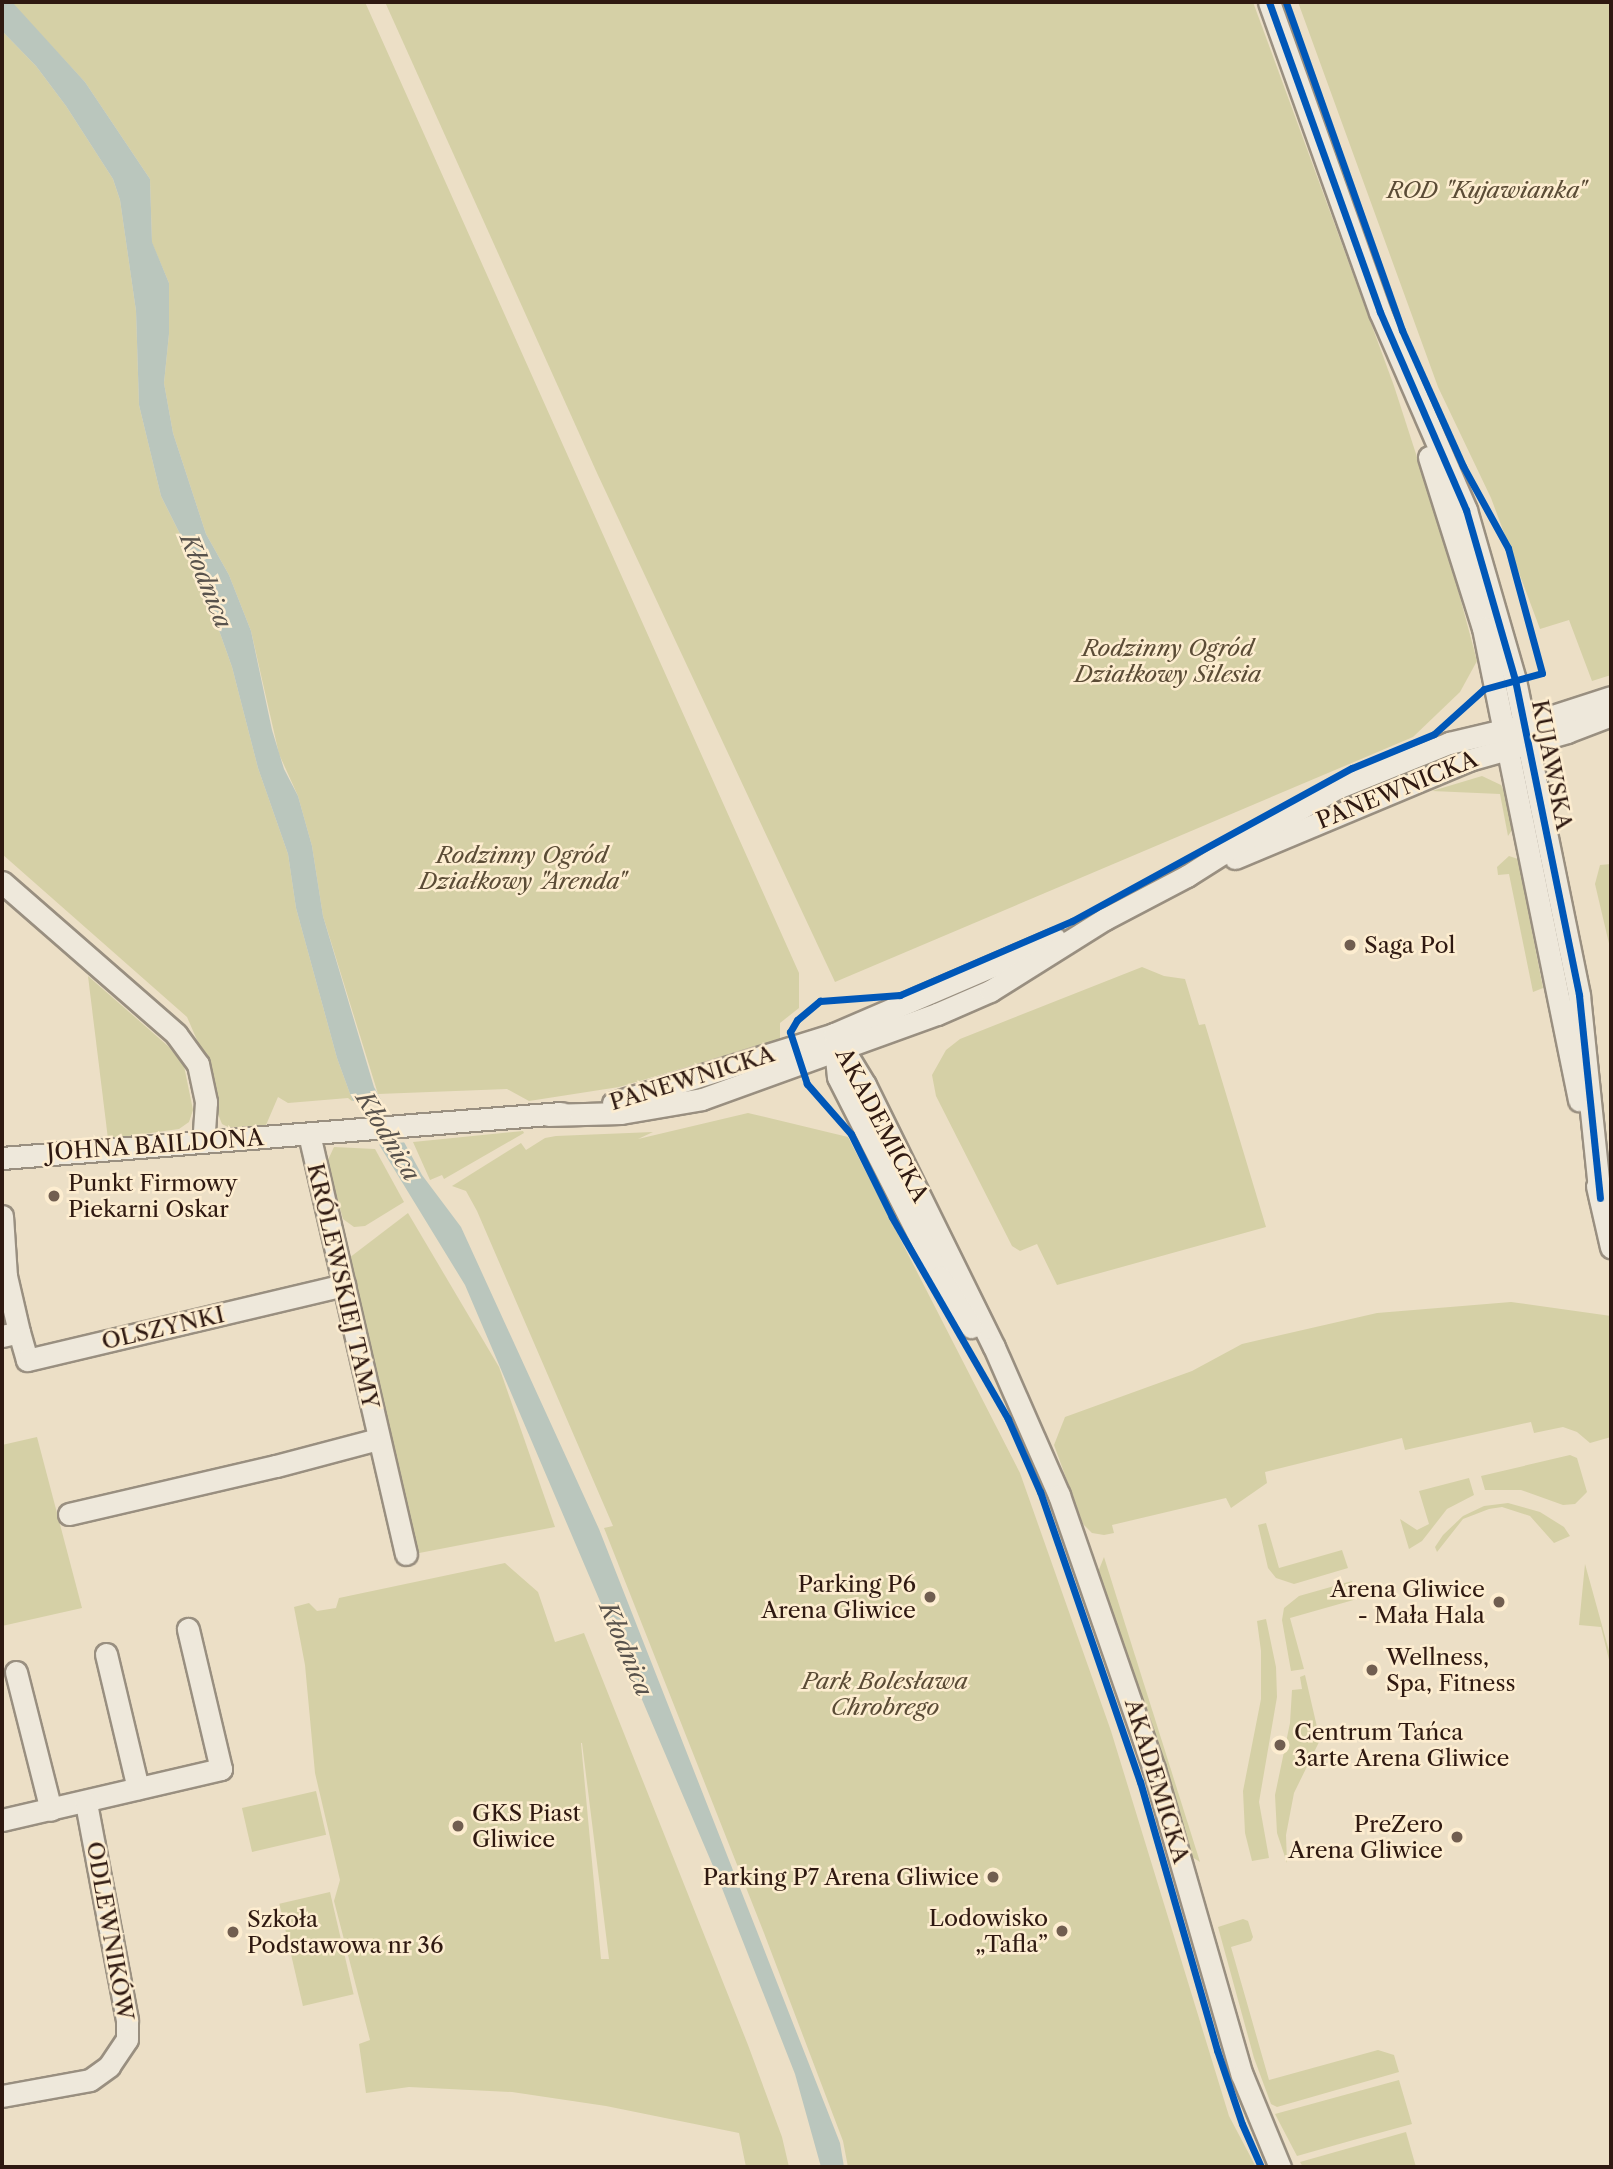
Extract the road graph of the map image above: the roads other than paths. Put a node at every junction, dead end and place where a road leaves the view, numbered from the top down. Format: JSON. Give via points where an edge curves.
{"nodes":[{"id":1,"x":1269,"y":2,"type":"edge"},
{"id":2,"x":1405,"y":374,"type":"junction"},
{"id":3,"x":1611,"y":697,"type":"edge"},
{"id":4,"x":1611,"y":715,"type":"edge"},
{"id":5,"x":1567,"y":732,"type":"junction"},
{"id":6,"x":1527,"y":733,"type":"junction"},
{"id":7,"x":1505,"y":738,"type":"junction"},
{"id":8,"x":1469,"y":760,"type":"junction"},
{"id":9,"x":1527,"y":795,"type":"junction"},
{"id":10,"x":1187,"y":876,"type":"junction"},
{"id":11,"x":2,"y":882,"type":"edge"},
{"id":12,"x":1105,"y":919,"type":"junction"},
{"id":13,"x":874,"y":1038,"type":"junction"},
{"id":14,"x":837,"y":1045,"type":"junction"},
{"id":15,"x":800,"y":1066,"type":"junction"},
{"id":16,"x":838,"y":1077,"type":"junction"},
{"id":17,"x":864,"y":1085,"type":"junction"},
{"id":18,"x":548,"y":1115,"type":"junction"},
{"id":19,"x":318,"y":1133,"type":"junction"},
{"id":20,"x":203,"y":1141,"type":"junction"},
{"id":21,"x":2,"y":1158,"type":"edge"},
{"id":22,"x":2,"y":1216,"type":"edge"},
{"id":23,"x":1611,"y":1247,"type":"edge"},
{"id":24,"x":344,"y":1285,"type":"junction"},
{"id":25,"x":10,"y":1334,"type":"edge"},
{"id":26,"x":1018,"y":1399,"type":"junction"},
{"id":27,"x":378,"y":1439,"type":"junction"},
{"id":28,"x":69,"y":1514,"type":"dead end"},
{"id":29,"x":406,"y":1554,"type":"dead end"},
{"id":30,"x":188,"y":1629,"type":"dead end"},
{"id":31,"x":106,"y":1654,"type":"dead end"},
{"id":32,"x":16,"y":1672,"type":"dead end"},
{"id":33,"x":138,"y":1788,"type":"junction"},
{"id":34,"x":86,"y":1802,"type":"junction"},
{"id":35,"x":51,"y":1810,"type":"junction"},
{"id":36,"x":2,"y":1821,"type":"edge"},
{"id":37,"x":2,"y":2096,"type":"edge"},
{"id":38,"x":1280,"y":2167,"type":"edge"}],
"edges":[{"from":1,"to":2,"type":"street","name":"KUJAWSKA"},
{"from":2,"to":6,"type":"street","name":"KUJAWSKA","via":[[1466,510]]},
{"from":2,"to":7,"type":"street","name":"KUJAWSKA","via":[[1470,582]]},
{"from":3,"to":6,"type":"street","name":"PANEWNICKA"},
{"from":4,"to":5,"type":"street","name":"PANEWNICKA"},
{"from":5,"to":6,"type":"street","name":"PANEWNICKA"},
{"from":5,"to":9,"type":"street","via":[[1543,753]]},
{"from":6,"to":7,"type":"street","name":"PANEWNICKA"},
{"from":6,"to":9,"type":"street","name":"KUJAWSKA"},
{"from":7,"to":8,"type":"street","name":"PANEWNICKA"},
{"from":7,"to":9,"type":"street","name":"KUJAWSKA"},
{"from":7,"to":10,"type":"street","name":"PANEWNICKA","via":[[1449,743],[1337,788]]},
{"from":8,"to":9,"type":"street","via":[[1500,769]]},
{"from":8,"to":10,"type":"street","name":"PANEWNICKA"},
{"from":9,"to":23,"type":"street","name":"KUJAWSKA"},
{"from":10,"to":12,"type":"street","name":"PANEWNICKA"},
{"from":11,"to":20,"type":"street","via":[[176,1034],[198,1064],[206,1102]]},
{"from":12,"to":13,"type":"street","name":"PANEWNICKA","via":[[990,991]]},
{"from":12,"to":14,"type":"street","name":"PANEWNICKA"},
{"from":13,"to":14,"type":"street","name":"PANEWNICKA"},
{"from":13,"to":17,"type":"street","via":[[863,1051]]},
{"from":14,"to":15,"type":"street","name":"PANEWNICKA"},
{"from":14,"to":16,"type":"street","name":"AKADEMICKA"},
{"from":14,"to":17,"type":"street","name":"AKADEMICKA"},
{"from":14,"to":18,"type":"street","name":"PANEWNICKA","via":[[643,1096]]},
{"from":15,"to":16,"type":"street","via":[[822,1068]]},
{"from":15,"to":18,"type":"street","name":"PANEWNICKA","via":[[657,1109]]},
{"from":16,"to":26,"type":"street","name":"AKADEMICKA","via":[[940,1277]]},
{"from":17,"to":26,"type":"street","name":"AKADEMICKA"},
{"from":18,"to":19,"type":"street","name":"PANEWNICKA"},
{"from":19,"to":20,"type":"street","name":"JOHNA BAILDONA"},
{"from":19,"to":24,"type":"street","name":"KRÓLEWSKIEJ TAMY"},
{"from":20,"to":21,"type":"street","name":"JOHNA BAILDONA"},
{"from":22,"to":25,"type":"street"},
{"from":24,"to":25,"type":"street","name":"OLSZYNKI","via":[[27,1360]]},
{"from":24,"to":27,"type":"street","name":"KRÓLEWSKIEJ TAMY"},
{"from":26,"to":38,"type":"street","name":"AKADEMICKA","via":[[1063,1505],[1130,1695],[1242,2075]]},
{"from":27,"to":28,"type":"street"},
{"from":27,"to":29,"type":"street","name":"KRÓLEWSKIEJ TAMY"},
{"from":30,"to":33,"type":"street","via":[[221,1769]]},
{"from":31,"to":33,"type":"street"},
{"from":32,"to":35,"type":"street"},
{"from":33,"to":34,"type":"street"},
{"from":34,"to":35,"type":"street"},
{"from":34,"to":37,"type":"street","name":"ODLEWNIKÓW","via":[[127,2039],[110,2066],[90,2080]]},
{"from":35,"to":36,"type":"street"}]}
